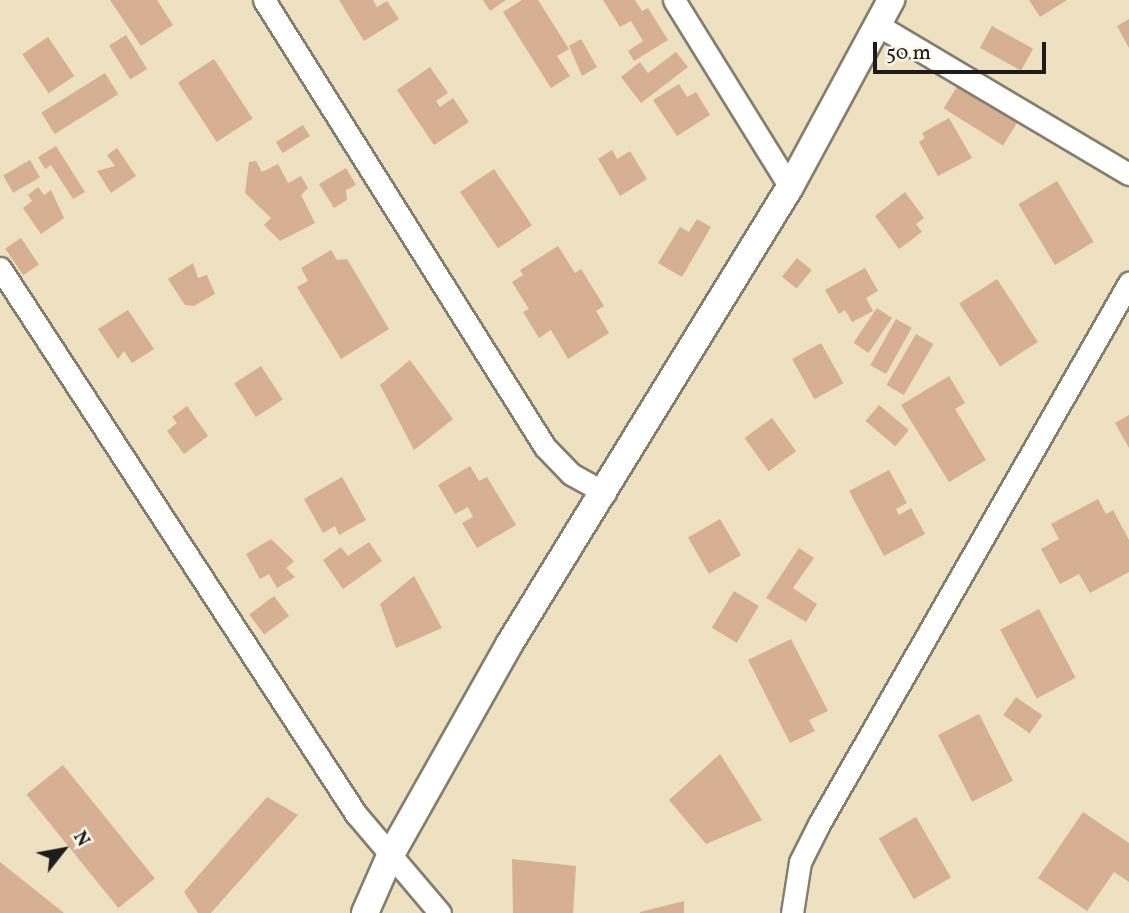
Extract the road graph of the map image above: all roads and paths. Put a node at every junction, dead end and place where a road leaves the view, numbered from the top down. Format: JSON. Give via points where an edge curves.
{"nodes":[{"id":1,"x":264,"y":0,"type":"edge"},
{"id":2,"x":674,"y":0,"type":"edge"},
{"id":3,"x":891,"y":0,"type":"edge"},
{"id":4,"x":876,"y":24,"type":"junction"},
{"id":5,"x":1129,"y":174,"type":"edge"},
{"id":6,"x":790,"y":187,"type":"junction"},
{"id":7,"x":0,"y":268,"type":"edge"},
{"id":8,"x":1129,"y":284,"type":"edge"},
{"id":9,"x":606,"y":493,"type":"junction"},
{"id":10,"x":390,"y":856,"type":"junction"},
{"id":11,"x":365,"y":913,"type":"edge"},
{"id":12,"x":440,"y":913,"type":"edge"},
{"id":13,"x":792,"y":913,"type":"edge"}],
"edges":[{"from":1,"to":9,"type":"street","via":[[545,447],[571,474]]},
{"from":2,"to":6,"type":"street"},
{"from":3,"to":4,"type":"street"},
{"from":4,"to":5,"type":"street"},
{"from":4,"to":6,"type":"street"},
{"from":6,"to":9,"type":"street"},
{"from":7,"to":10,"type":"street","via":[[356,814]]},
{"from":8,"to":13,"type":"street","via":[[818,824],[800,862]]},
{"from":9,"to":10,"type":"street","via":[[510,643]]},
{"from":10,"to":11,"type":"street"},
{"from":10,"to":12,"type":"street"}]}
